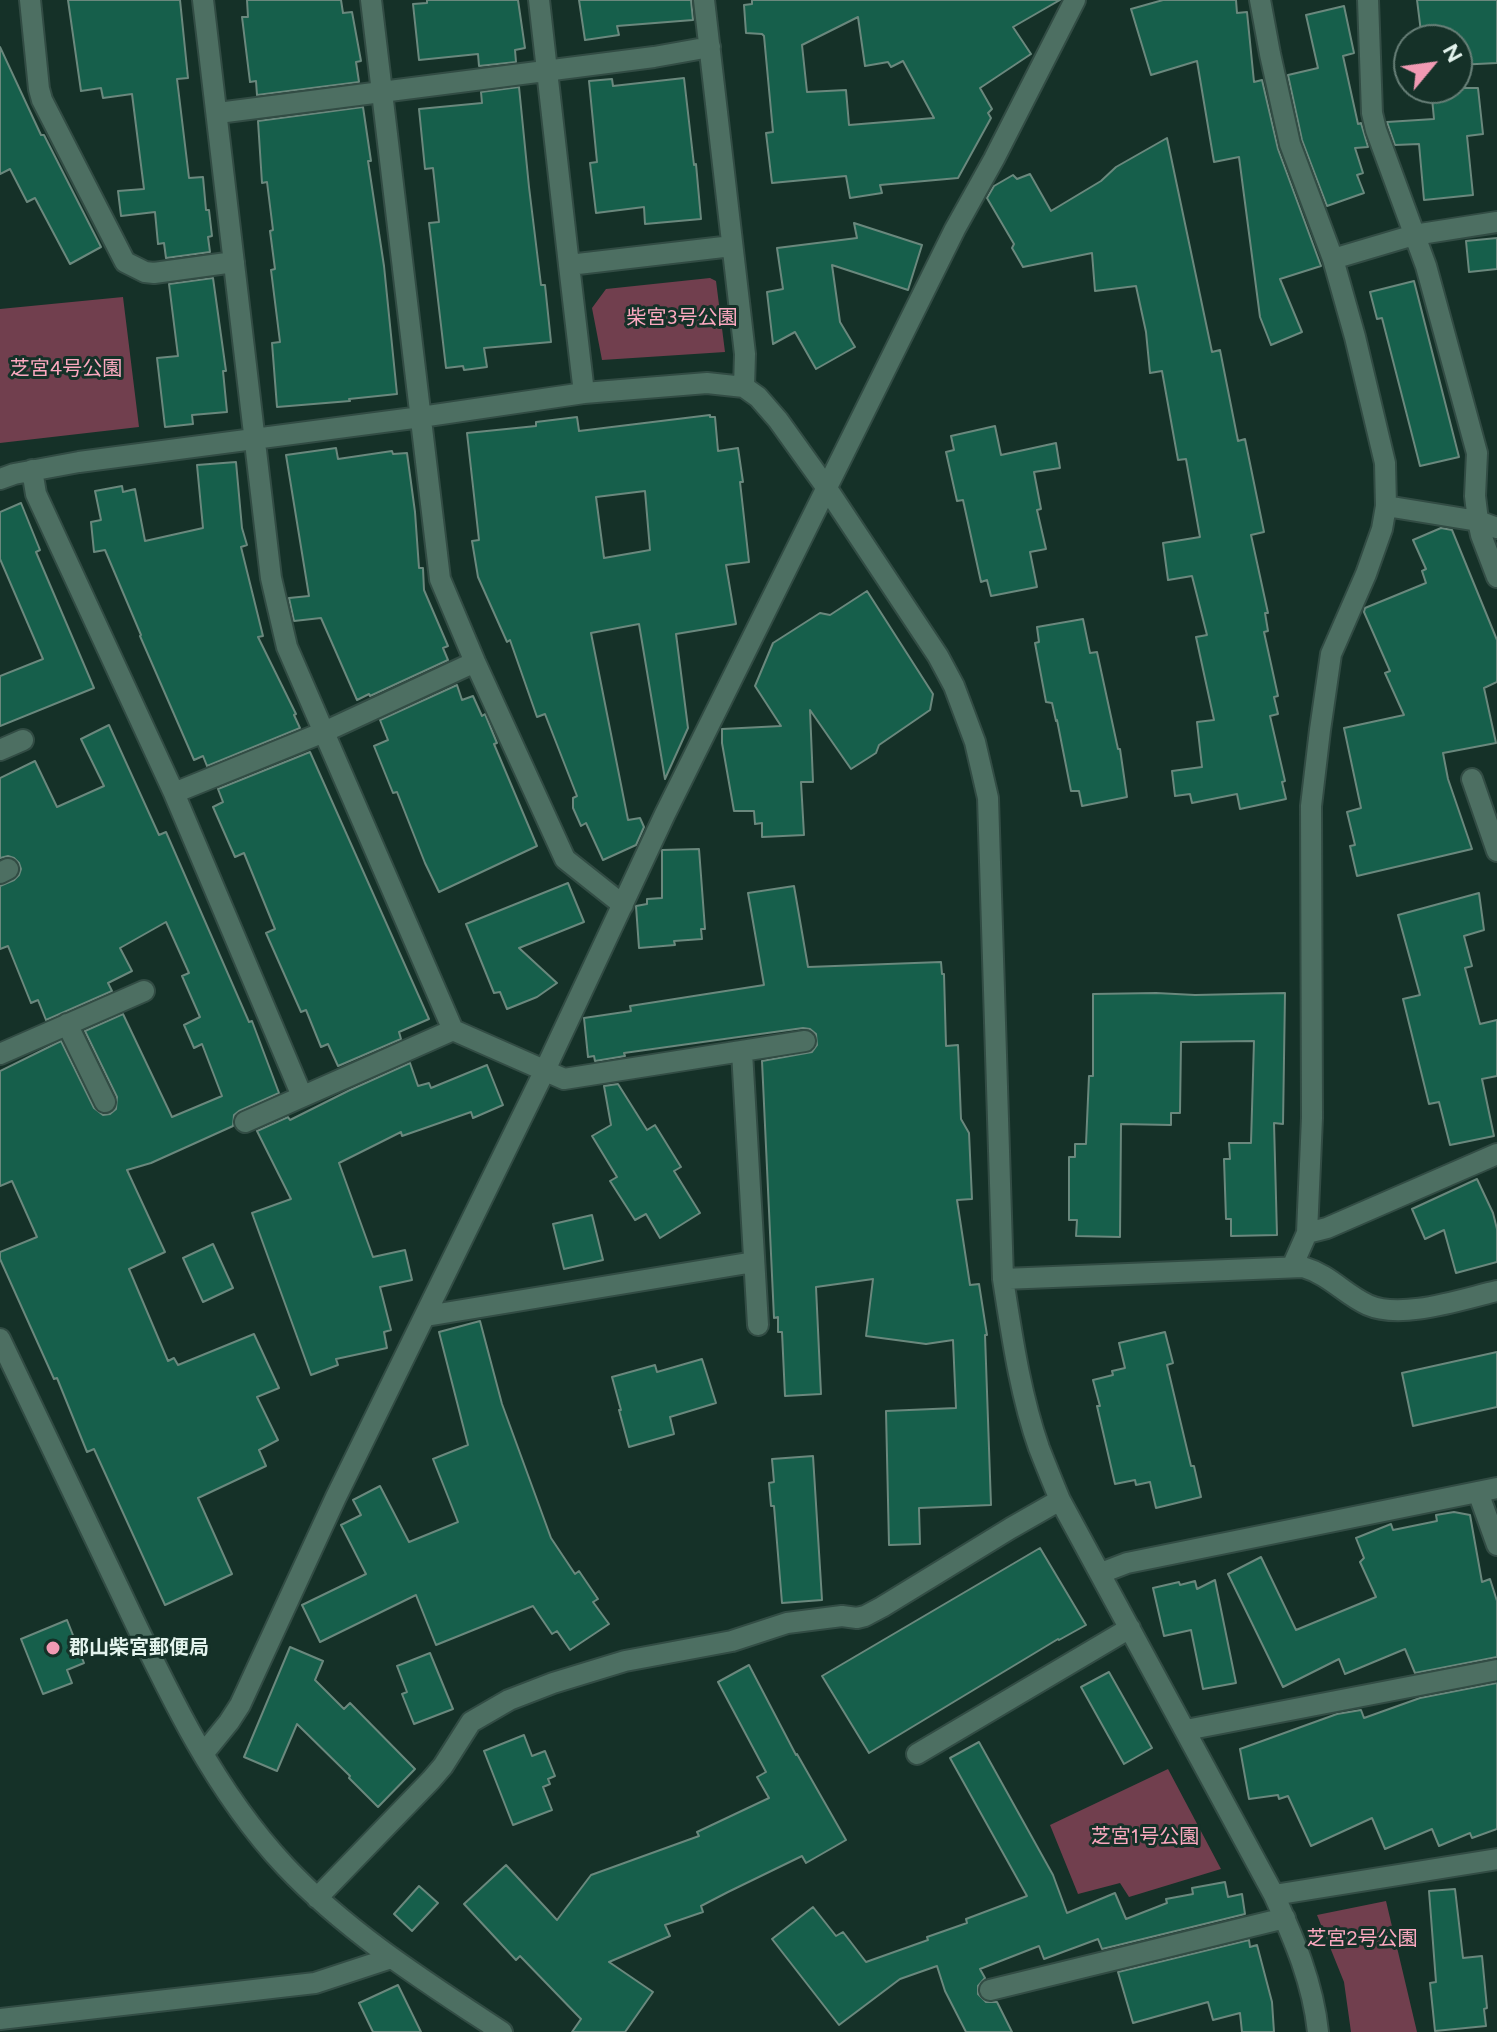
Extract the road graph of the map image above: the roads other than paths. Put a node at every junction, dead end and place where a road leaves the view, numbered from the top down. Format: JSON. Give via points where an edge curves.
{"nodes":[{"id":1,"x":30,"y":0,"type":"edge"},
{"id":2,"x":203,"y":0,"type":"edge"},
{"id":3,"x":371,"y":0,"type":"edge"},
{"id":4,"x":539,"y":0,"type":"edge"},
{"id":5,"x":704,"y":0,"type":"edge"},
{"id":6,"x":1075,"y":0,"type":"edge"},
{"id":7,"x":1260,"y":0,"type":"edge"},
{"id":8,"x":1368,"y":0,"type":"edge"},
{"id":9,"x":710,"y":47,"type":"junction"},
{"id":10,"x":546,"y":70,"type":"junction"},
{"id":11,"x":382,"y":91,"type":"junction"},
{"id":12,"x":218,"y":113,"type":"junction"},
{"id":13,"x":1497,"y":222,"type":"edge"},
{"id":14,"x":1414,"y":235,"type":"junction"},
{"id":15,"x":732,"y":246,"type":"junction"},
{"id":16,"x":1333,"y":259,"type":"junction"},
{"id":17,"x":234,"y":262,"type":"junction"},
{"id":18,"x":569,"y":265,"type":"junction"},
{"id":19,"x":744,"y":387,"type":"junction"},
{"id":20,"x":584,"y":393,"type":"junction"},
{"id":21,"x":421,"y":417,"type":"junction"},
{"id":22,"x":256,"y":439,"type":"junction"},
{"id":23,"x":32,"y":470,"type":"junction"},
{"id":24,"x":0,"y":479,"type":"edge"},
{"id":25,"x":826,"y":487,"type":"junction"},
{"id":26,"x":1386,"y":506,"type":"junction"},
{"id":27,"x":1488,"y":525,"type":"edge"},
{"id":28,"x":1497,"y":577,"type":"edge"},
{"id":29,"x":475,"y":662,"type":"junction"},
{"id":30,"x":324,"y":732,"type":"junction"},
{"id":31,"x":23,"y":740,"type":"dead end"},
{"id":32,"x":0,"y":750,"type":"edge"},
{"id":33,"x":1472,"y":779,"type":"dead end"},
{"id":34,"x":174,"y":793,"type":"junction"},
{"id":35,"x":1497,"y":851,"type":"edge"},
{"id":36,"x":623,"y":905,"type":"junction"},
{"id":37,"x":144,"y":991,"type":"dead end"},
{"id":38,"x":67,"y":1024,"type":"junction"},
{"id":39,"x":453,"y":1030,"type":"junction"},
{"id":40,"x":805,"y":1041,"type":"dead end"},
{"id":41,"x":742,"y":1052,"type":"junction"},
{"id":42,"x":0,"y":1054,"type":"edge"},
{"id":43,"x":545,"y":1070,"type":"junction"},
{"id":44,"x":302,"y":1096,"type":"junction"},
{"id":45,"x":105,"y":1102,"type":"dead end"},
{"id":46,"x":245,"y":1122,"type":"dead end"},
{"id":47,"x":1497,"y":1154,"type":"edge"},
{"id":48,"x":1307,"y":1233,"type":"junction"},
{"id":49,"x":754,"y":1262,"type":"junction"},
{"id":50,"x":1292,"y":1267,"type":"junction"},
{"id":51,"x":1003,"y":1279,"type":"junction"},
{"id":52,"x":1497,"y":1291,"type":"edge"},
{"id":53,"x":426,"y":1316,"type":"junction"},
{"id":54,"x":758,"y":1325,"type":"dead end"},
{"id":55,"x":0,"y":1339,"type":"edge"},
{"id":56,"x":1487,"y":1490,"type":"edge"},
{"id":57,"x":1060,"y":1500,"type":"junction"},
{"id":58,"x":1497,"y":1545,"type":"edge"},
{"id":59,"x":1101,"y":1573,"type":"junction"},
{"id":60,"x":1130,"y":1628,"type":"junction"},
{"id":61,"x":1497,"y":1670,"type":"edge"},
{"id":62,"x":1186,"y":1730,"type":"junction"},
{"id":63,"x":203,"y":1754,"type":"junction"},
{"id":64,"x":917,"y":1754,"type":"dead end"},
{"id":65,"x":1497,"y":1859,"type":"edge"},
{"id":66,"x":1274,"y":1895,"type":"junction"},
{"id":67,"x":317,"y":1898,"type":"junction"},
{"id":68,"x":1285,"y":1918,"type":"junction"},
{"id":69,"x":391,"y":1958,"type":"junction"},
{"id":70,"x":990,"y":1990,"type":"dead end"},
{"id":71,"x":0,"y":2019,"type":"edge"},
{"id":72,"x":502,"y":2032,"type":"edge"},
{"id":73,"x":1318,"y":2032,"type":"edge"}],
"edges":[{"from":1,"to":17,"type":"street","via":[[42,100],[125,262],[154,273]]},
{"from":2,"to":12,"type":"street"},
{"from":3,"to":11,"type":"street"},
{"from":4,"to":10,"type":"street"},
{"from":5,"to":9,"type":"street"},
{"from":6,"to":25,"type":"street"},
{"from":7,"to":16,"type":"street","via":[[1290,144]]},
{"from":8,"to":14,"type":"street","via":[[1372,113]]},
{"from":9,"to":10,"type":"street"},
{"from":9,"to":15,"type":"street"},
{"from":10,"to":11,"type":"street"},
{"from":10,"to":18,"type":"street"},
{"from":11,"to":12,"type":"street"},
{"from":11,"to":21,"type":"street"},
{"from":12,"to":17,"type":"street"},
{"from":13,"to":14,"type":"street"},
{"from":14,"to":16,"type":"street"},
{"from":14,"to":27,"type":"street","via":[[1477,453],[1475,496]]},
{"from":15,"to":18,"type":"street"},
{"from":15,"to":19,"type":"street"},
{"from":16,"to":26,"type":"street","via":[[1385,463]]},
{"from":17,"to":22,"type":"street"},
{"from":18,"to":20,"type":"street"},
{"from":19,"to":20,"type":"street","via":[[707,383]]},
{"from":19,"to":25,"type":"street","via":[[778,420]]},
{"from":20,"to":21,"type":"street"},
{"from":21,"to":22,"type":"street"},
{"from":21,"to":29,"type":"street","via":[[440,579]]},
{"from":22,"to":23,"type":"street"},
{"from":22,"to":30,"type":"street","via":[[279,616]]},
{"from":23,"to":24,"type":"street"},
{"from":23,"to":34,"type":"street","via":[[36,494]]},
{"from":25,"to":36,"type":"street"},
{"from":25,"to":51,"type":"street","via":[[938,656],[982,769],[988,798]]},
{"from":26,"to":27,"type":"street"},
{"from":26,"to":48,"type":"street","via":[[1366,574],[1331,654],[1311,806]]},
{"from":27,"to":28,"type":"street","via":[[1481,535]]},
{"from":29,"to":30,"type":"street"},
{"from":29,"to":36,"type":"street","via":[[565,859]]},
{"from":30,"to":34,"type":"street"},
{"from":30,"to":39,"type":"street"},
{"from":31,"to":32,"type":"street"},
{"from":33,"to":35,"type":"street"},
{"from":34,"to":44,"type":"street"},
{"from":36,"to":43,"type":"street"},
{"from":37,"to":38,"type":"street"},
{"from":38,"to":42,"type":"street"},
{"from":38,"to":45,"type":"street"},
{"from":39,"to":43,"type":"street"},
{"from":39,"to":44,"type":"street"},
{"from":40,"to":41,"type":"street"},
{"from":41,"to":43,"type":"street","via":[[571,1079]]},
{"from":41,"to":49,"type":"street"},
{"from":43,"to":53,"type":"street"},
{"from":44,"to":46,"type":"street"},
{"from":47,"to":48,"type":"street"},
{"from":48,"to":50,"type":"street"},
{"from":49,"to":53,"type":"street"},
{"from":49,"to":54,"type":"street"},
{"from":50,"to":51,"type":"street"},
{"from":50,"to":52,"type":"street","via":[[1324,1274],[1383,1309],[1413,1310]]},
{"from":51,"to":57,"type":"street","via":[[1029,1414]]},
{"from":53,"to":63,"type":"street","via":[[240,1705]]},
{"from":55,"to":63,"type":"street","via":[[154,1663]]},
{"from":56,"to":58,"type":"street"},
{"from":56,"to":59,"type":"street","via":[[1127,1563]]},
{"from":57,"to":59,"type":"street"},
{"from":57,"to":67,"type":"street","via":[[865,1616],[787,1623],[732,1641],[625,1661],[553,1683],[486,1712],[471,1722],[431,1780]]},
{"from":59,"to":60,"type":"street"},
{"from":60,"to":62,"type":"street"},
{"from":60,"to":64,"type":"street"},
{"from":61,"to":62,"type":"street"},
{"from":62,"to":66,"type":"street"},
{"from":63,"to":67,"type":"street","via":[[244,1817]]},
{"from":65,"to":66,"type":"street"},
{"from":66,"to":68,"type":"street"},
{"from":67,"to":69,"type":"street"},
{"from":68,"to":70,"type":"street"},
{"from":68,"to":73,"type":"street","via":[[1315,2006]]},
{"from":69,"to":71,"type":"street","via":[[315,1983]]},
{"from":69,"to":72,"type":"street"}]}
